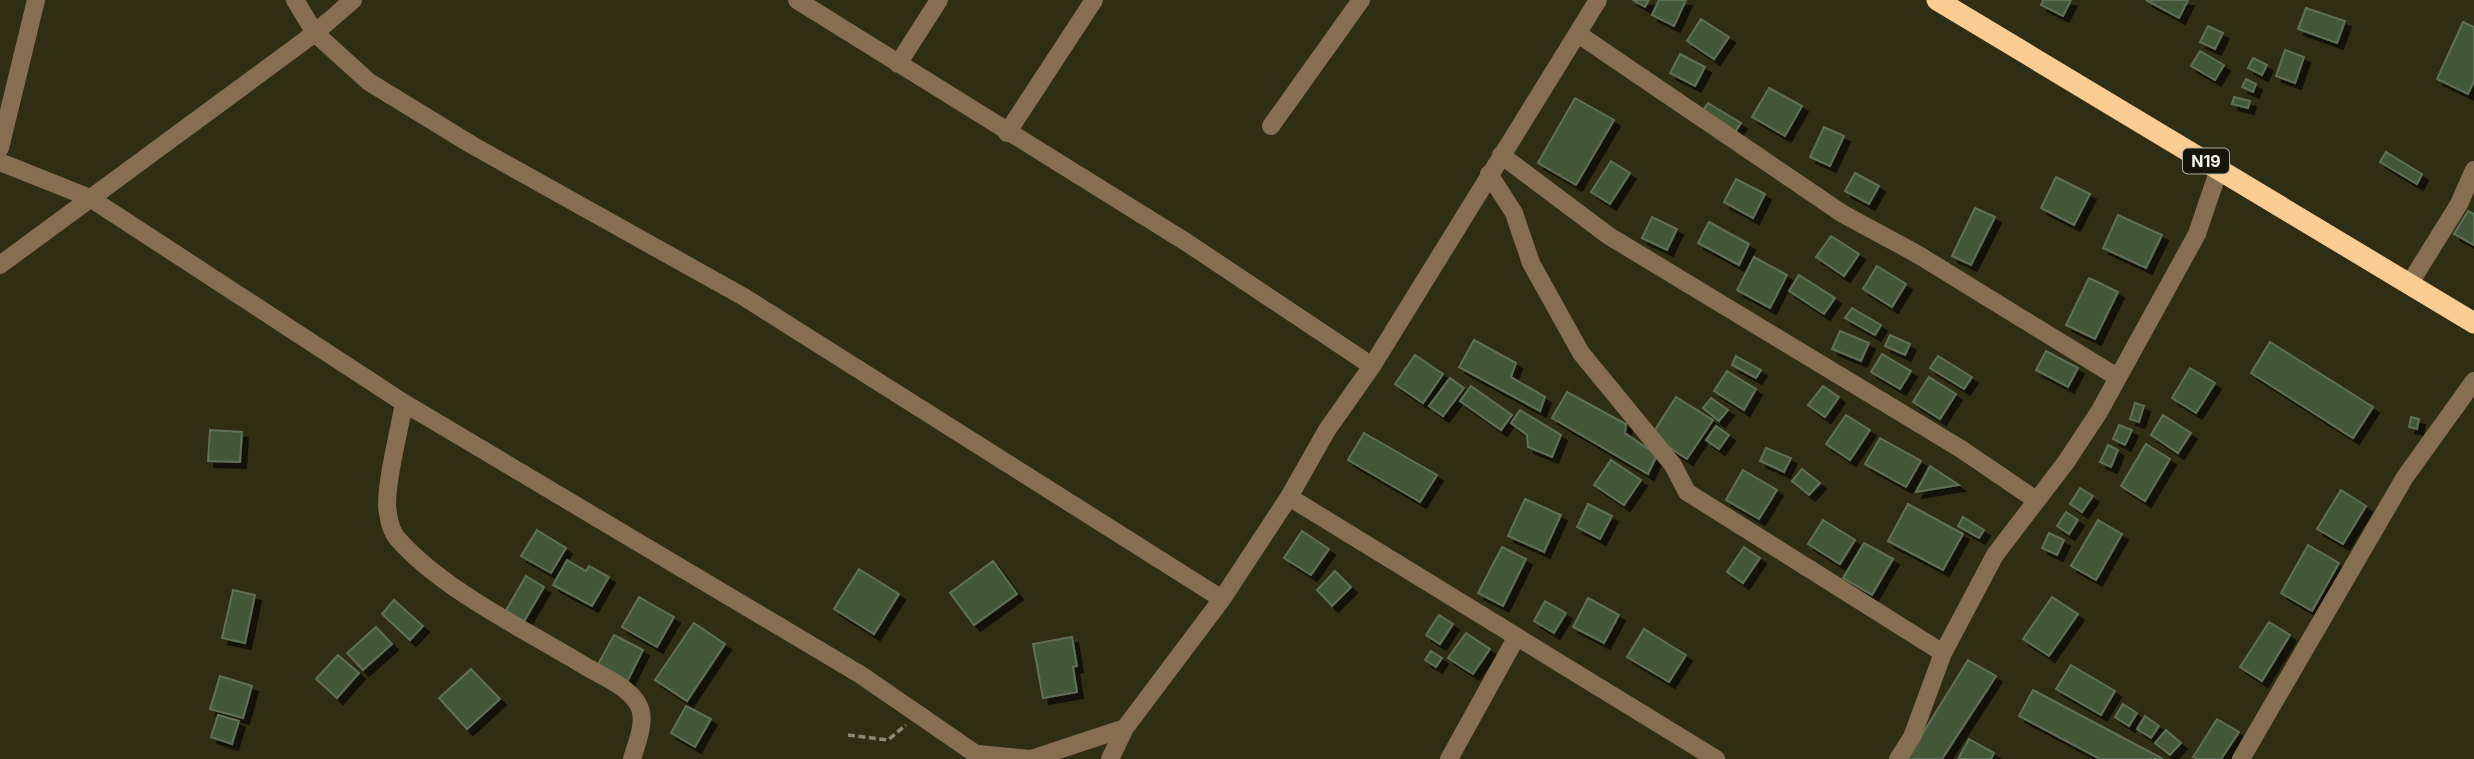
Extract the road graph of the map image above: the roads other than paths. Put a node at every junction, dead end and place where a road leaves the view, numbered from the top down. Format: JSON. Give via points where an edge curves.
{"nodes":[{"id":1,"x":36,"y":0,"type":"edge"},
{"id":2,"x":295,"y":0,"type":"edge"},
{"id":3,"x":353,"y":0,"type":"edge"},
{"id":4,"x":797,"y":0,"type":"edge"},
{"id":5,"x":939,"y":0,"type":"edge"},
{"id":6,"x":1094,"y":0,"type":"edge"},
{"id":7,"x":1362,"y":0,"type":"edge"},
{"id":8,"x":1598,"y":0,"type":"edge"},
{"id":9,"x":1937,"y":0,"type":"edge"},
{"id":10,"x":315,"y":33,"type":"junction"},
{"id":11,"x":1578,"y":34,"type":"junction"},
{"id":12,"x":898,"y":64,"type":"junction"},
{"id":13,"x":1271,"y":126,"type":"dead end"},
{"id":14,"x":1007,"y":133,"type":"junction"},
{"id":15,"x":0,"y":148,"type":"edge"},
{"id":16,"x":1501,"y":155,"type":"junction"},
{"id":17,"x":0,"y":162,"type":"edge"},
{"id":18,"x":2219,"y":169,"type":"junction"},
{"id":19,"x":2474,"y":170,"type":"edge"},
{"id":20,"x":1489,"y":174,"type":"junction"},
{"id":21,"x":90,"y":198,"type":"junction"},
{"id":22,"x":0,"y":265,"type":"edge"},
{"id":23,"x":2410,"y":283,"type":"junction"},
{"id":24,"x":2474,"y":323,"type":"edge"},
{"id":25,"x":1372,"y":366,"type":"junction"},
{"id":26,"x":2117,"y":377,"type":"junction"},
{"id":27,"x":2474,"y":381,"type":"edge"},
{"id":28,"x":404,"y":403,"type":"junction"},
{"id":29,"x":1289,"y":498,"type":"junction"},
{"id":30,"x":2036,"y":499,"type":"junction"},
{"id":31,"x":1223,"y":598,"type":"junction"},
{"id":32,"x":1516,"y":638,"type":"junction"},
{"id":33,"x":1943,"y":653,"type":"junction"},
{"id":34,"x":1125,"y":728,"type":"junction"},
{"id":35,"x":2249,"y":756,"type":"edge"},
{"id":36,"x":981,"y":757,"type":"edge"},
{"id":37,"x":632,"y":759,"type":"edge"},
{"id":38,"x":1110,"y":759,"type":"edge"},
{"id":39,"x":1449,"y":759,"type":"edge"},
{"id":40,"x":1716,"y":759,"type":"edge"},
{"id":41,"x":1898,"y":759,"type":"edge"}],
"edges":[{"from":1,"to":15,"type":"street"},
{"from":2,"to":10,"type":"street"},
{"from":3,"to":10,"type":"street"},
{"from":4,"to":12,"type":"street"},
{"from":5,"to":12,"type":"street"},
{"from":6,"to":14,"type":"street"},
{"from":7,"to":13,"type":"street"},
{"from":8,"to":11,"type":"street"},
{"from":9,"to":18,"type":"highway","number":"N19"},
{"from":10,"to":21,"type":"street"},
{"from":10,"to":31,"type":"street","via":[[369,82],[411,109],[744,298]]},
{"from":11,"to":16,"type":"street"},
{"from":11,"to":26,"type":"street","via":[[1843,214]]},
{"from":12,"to":14,"type":"street"},
{"from":14,"to":25,"type":"street","via":[[1186,242]]},
{"from":16,"to":20,"type":"street"},
{"from":16,"to":30,"type":"street","via":[[1619,243]]},
{"from":17,"to":21,"type":"street"},
{"from":18,"to":23,"type":"highway","number":"N19"},
{"from":18,"to":26,"type":"street","via":[[2197,234]]},
{"from":19,"to":23,"type":"street","via":[[2459,204]]},
{"from":20,"to":25,"type":"street"},
{"from":20,"to":33,"type":"street","via":[[1514,213],[1531,263],[1581,353],[1673,465],[1687,492]]},
{"from":21,"to":22,"type":"street"},
{"from":21,"to":28,"type":"street"},
{"from":23,"to":24,"type":"highway","number":"N19"},
{"from":25,"to":29,"type":"street"},
{"from":26,"to":30,"type":"street","via":[[2092,422]]},
{"from":27,"to":35,"type":"street","via":[[2405,477]]},
{"from":28,"to":36,"type":"street","via":[[861,675]]},
{"from":28,"to":37,"type":"street","via":[[387,510],[395,536],[440,576],[504,621],[544,640],[636,701],[641,726]]},
{"from":29,"to":31,"type":"street"},
{"from":29,"to":32,"type":"street"},
{"from":30,"to":33,"type":"street","via":[[1995,555]]},
{"from":31,"to":34,"type":"street"},
{"from":32,"to":39,"type":"street"},
{"from":32,"to":40,"type":"street"},
{"from":33,"to":41,"type":"street","via":[[1912,737]]},
{"from":34,"to":36,"type":"street","via":[[1031,759]]},
{"from":34,"to":38,"type":"street"}]}
